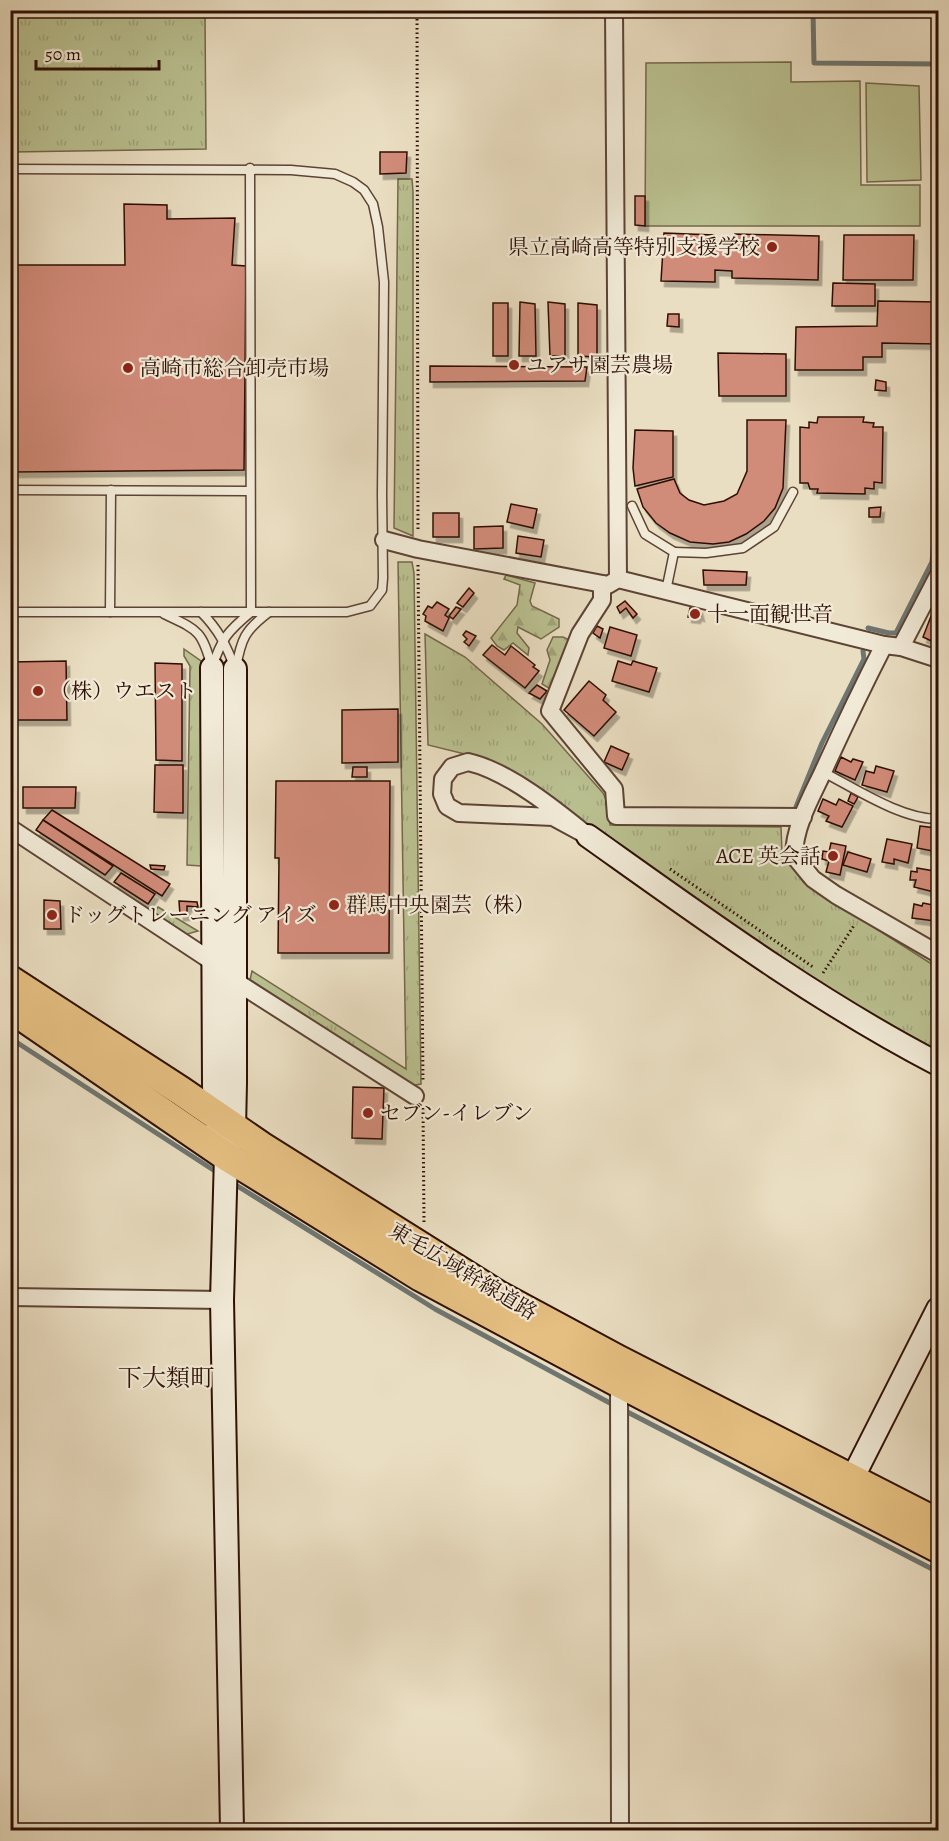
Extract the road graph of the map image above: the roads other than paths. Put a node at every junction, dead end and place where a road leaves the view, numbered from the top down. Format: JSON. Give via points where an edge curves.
{"nodes":[{"id":1,"x":614,"y":10,"type":"edge"},
{"id":2,"x":250,"y":168,"type":"junction"},
{"id":3,"x":10,"y":169,"type":"edge"},
{"id":4,"x":10,"y":490,"type":"edge"},
{"id":5,"x":111,"y":490,"type":"junction"},
{"id":6,"x":250,"y":491,"type":"junction"},
{"id":7,"x":793,"y":492,"type":"dead end"},
{"id":8,"x":632,"y":506,"type":"dead end"},
{"id":9,"x":384,"y":540,"type":"junction"},
{"id":10,"x":674,"y":552,"type":"junction"},
{"id":11,"x":939,"y":576,"type":"edge"},
{"id":12,"x":610,"y":581,"type":"junction"},
{"id":13,"x":666,"y":591,"type":"junction"},
{"id":14,"x":10,"y":612,"type":"edge"},
{"id":15,"x":110,"y":612,"type":"junction"},
{"id":16,"x":161,"y":612,"type":"junction"},
{"id":17,"x":201,"y":612,"type":"junction"},
{"id":18,"x":251,"y":612,"type":"junction"},
{"id":19,"x":269,"y":612,"type":"junction"},
{"id":20,"x":224,"y":640,"type":"junction"},
{"id":21,"x":892,"y":646,"type":"junction"},
{"id":22,"x":939,"y":658,"type":"edge"},
{"id":23,"x":212,"y":668,"type":"junction"},
{"id":24,"x":235,"y":669,"type":"junction"},
{"id":25,"x":823,"y":772,"type":"junction"},
{"id":26,"x":803,"y":817,"type":"junction"},
{"id":27,"x":939,"y":819,"type":"edge"},
{"id":28,"x":10,"y":828,"type":"edge"},
{"id":29,"x":588,"y":836,"type":"junction"},
{"id":30,"x":939,"y":954,"type":"edge"},
{"id":31,"x":213,"y":962,"type":"junction"},
{"id":32,"x":10,"y":980,"type":"edge"},
{"id":33,"x":235,"y":981,"type":"junction"},
{"id":34,"x":10,"y":1008,"type":"edge"},
{"id":35,"x":939,"y":1064,"type":"edge"},
{"id":36,"x":420,"y":1094,"type":"road end"},
{"id":37,"x":225,"y":1122,"type":"junction"},
{"id":38,"x":226,"y":1156,"type":"junction"},
{"id":39,"x":10,"y":1297,"type":"edge"},
{"id":40,"x":222,"y":1300,"type":"junction"},
{"id":41,"x":939,"y":1309,"type":"edge"},
{"id":42,"x":620,"y":1383,"type":"junction"},
{"id":43,"x":852,"y":1479,"type":"junction"},
{"id":44,"x":939,"y":1523,"type":"edge"},
{"id":45,"x":939,"y":1548,"type":"edge"},
{"id":46,"x":232,"y":1830,"type":"edge"},
{"id":47,"x":620,"y":1830,"type":"edge"}],
"edges":[{"from":1,"to":12,"type":"street"},
{"from":2,"to":3,"type":"lane"},
{"from":2,"to":6,"type":"lane"},
{"from":2,"to":9,"type":"lane","via":[[335,174],[364,190],[373,204],[384,282]]},
{"from":4,"to":5,"type":"lane"},
{"from":5,"to":6,"type":"lane"},
{"from":5,"to":15,"type":"lane"},
{"from":6,"to":18,"type":"lane"},
{"from":7,"to":10,"type":"lane","via":[[774,527],[743,548]]},
{"from":8,"to":10,"type":"lane","via":[[645,534]]},
{"from":9,"to":12,"type":"street"},
{"from":9,"to":19,"type":"lane","via":[[382,590],[370,606],[347,612]]},
{"from":10,"to":13,"type":"lane"},
{"from":11,"to":21,"type":"street"},
{"from":12,"to":13,"type":"street"},
{"from":12,"to":26,"type":"street","via":[[580,634],[550,711],[614,789],[616,816]]},
{"from":13,"to":21,"type":"street"},
{"from":14,"to":15,"type":"lane"},
{"from":15,"to":16,"type":"lane"},
{"from":16,"to":17,"type":"lane"},
{"from":16,"to":23,"type":"lane","via":[[196,629]]},
{"from":17,"to":18,"type":"lane"},
{"from":17,"to":20,"type":"lane"},
{"from":18,"to":19,"type":"lane"},
{"from":18,"to":20,"type":"lane","via":[[230,629]]},
{"from":19,"to":24,"type":"lane","via":[[253,624],[240,644]]},
{"from":20,"to":23,"type":"lane"},
{"from":20,"to":24,"type":"lane"},
{"from":21,"to":22,"type":"street"},
{"from":21,"to":25,"type":"street","via":[[855,701]]},
{"from":23,"to":31,"type":"street"},
{"from":24,"to":33,"type":"street"},
{"from":25,"to":26,"type":"street"},
{"from":25,"to":27,"type":"lane","via":[[902,811]]},
{"from":26,"to":30,"type":"street","via":[[794,856],[813,879]]},
{"from":28,"to":31,"type":"street"},
{"from":29,"to":29,"type":"street","via":[[553,817],[459,813],[447,806],[442,794],[443,778],[452,767],[468,762],[484,766],[549,804]]},
{"from":29,"to":35,"type":"street","via":[[812,992]]},
{"from":31,"to":33,"type":"street"},
{"from":31,"to":37,"type":"street"},
{"from":32,"to":37,"type":"highway","name":"東毛広域幹線道路"},
{"from":33,"to":36,"type":"street"},
{"from":33,"to":37,"type":"street"},
{"from":34,"to":38,"type":"highway","name":"東毛広域幹線道路"},
{"from":37,"to":38,"type":"street"},
{"from":37,"to":43,"type":"highway","name":"東毛広域幹線道路","via":[[498,1295]]},
{"from":38,"to":40,"type":"street"},
{"from":38,"to":42,"type":"highway","name":"東毛広域幹線道路","via":[[421,1277]]},
{"from":39,"to":40,"type":"street"},
{"from":40,"to":46,"type":"street"},
{"from":41,"to":43,"type":"street"},
{"from":42,"to":45,"type":"highway","name":"東毛広域幹線道路"},
{"from":42,"to":47,"type":"street"},
{"from":43,"to":44,"type":"highway","name":"東毛広域幹線道路"}]}
